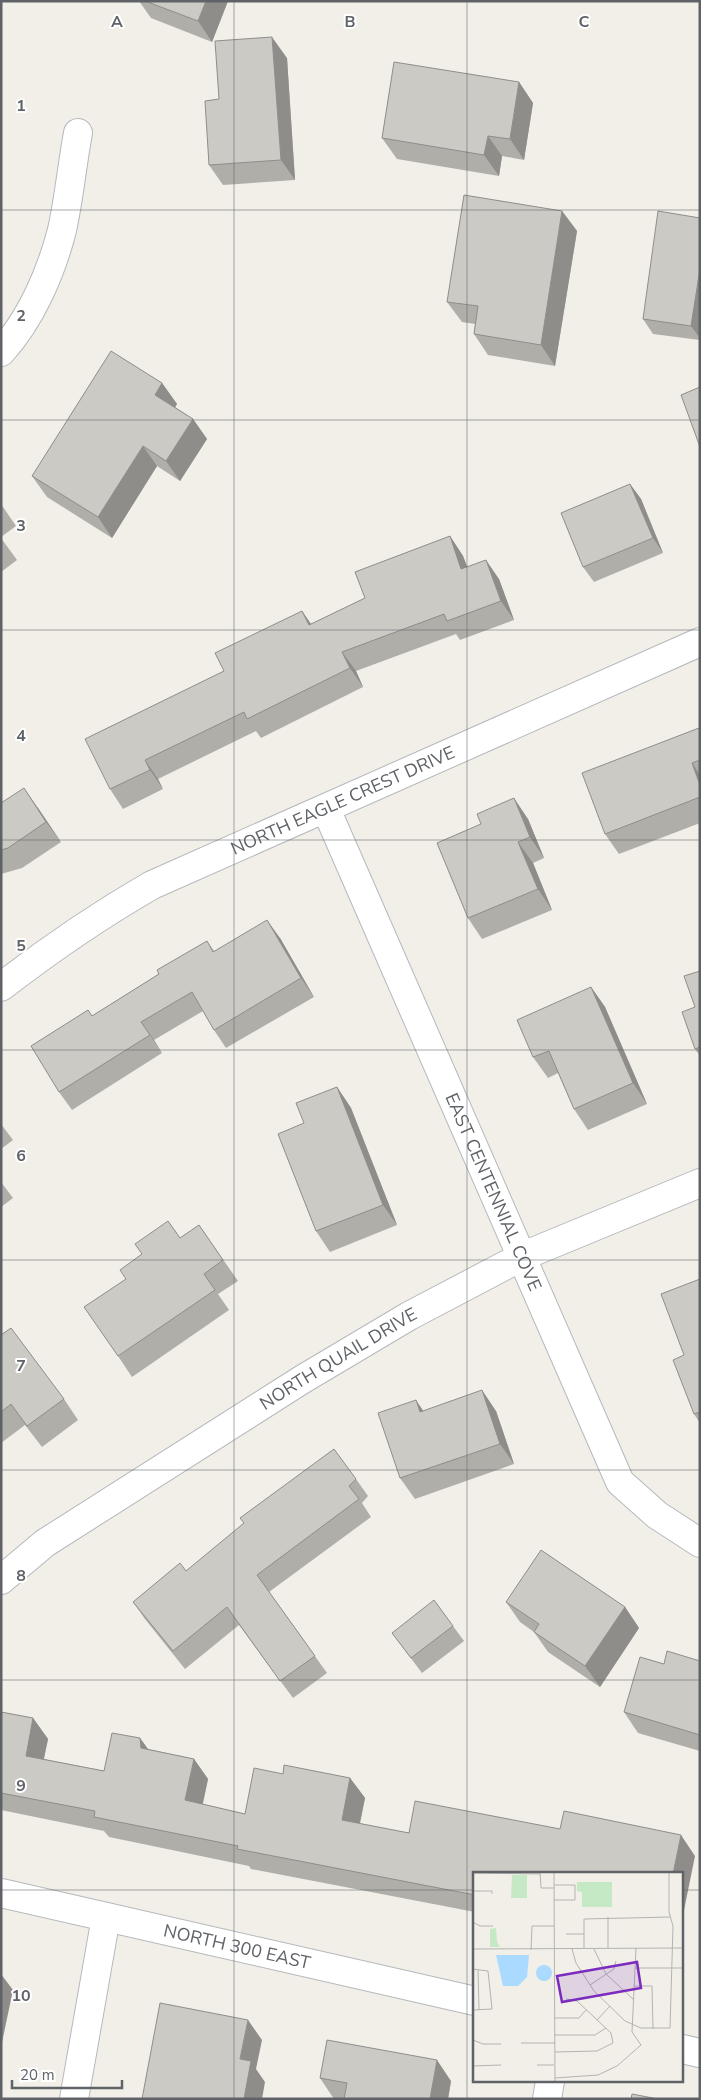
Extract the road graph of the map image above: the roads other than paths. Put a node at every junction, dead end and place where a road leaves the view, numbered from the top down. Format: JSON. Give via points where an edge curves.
{"nodes":[{"id":1,"x":78,"y":132,"type":"dead end"},
{"id":2,"x":8,"y":345,"type":"edge"},
{"id":3,"x":700,"y":642,"type":"edge"},
{"id":4,"x":326,"y":808,"type":"junction"},
{"id":5,"x":1,"y":986,"type":"edge"},
{"id":6,"x":700,"y":1184,"type":"edge"},
{"id":7,"x":523,"y":1256,"type":"junction"},
{"id":8,"x":700,"y":1543,"type":"edge"},
{"id":9,"x":1,"y":1580,"type":"edge"},
{"id":10,"x":1,"y":1893,"type":"edge"},
{"id":11,"x":106,"y":1917,"type":"junction"},
{"id":12,"x":473,"y":2001,"type":"edge"},
{"id":13,"x":684,"y":2049,"type":"edge"},
{"id":14,"x":700,"y":2053,"type":"edge"},
{"id":15,"x":550,"y":2082,"type":"edge"},
{"id":16,"x":74,"y":2099,"type":"edge"},
{"id":17,"x":547,"y":2099,"type":"edge"}],
"edges":[{"from":1,"to":2,"type":"street","via":[[62,231],[43,285]]},
{"from":3,"to":4,"type":"street","name":"NORTH EAGLE CREST DRIVE"},
{"from":4,"to":5,"type":"street","name":"NORTH EAGLE CREST DRIVE","via":[[152,885],[105,912]]},
{"from":4,"to":7,"type":"street","name":"EAST CENTENNIAL COVE"},
{"from":6,"to":7,"type":"street","name":"NORTH QUAIL DRIVE"},
{"from":7,"to":8,"type":"street","name":"EAST CENTENNIAL COVE","via":[[620,1482],[657,1515]]},
{"from":7,"to":9,"type":"street","name":"NORTH QUAIL DRIVE","via":[[409,1316],[302,1379],[45,1543]]},
{"from":10,"to":11,"type":"street","name":"NORTH 300 EAST"},
{"from":11,"to":12,"type":"street","name":"NORTH 300 EAST"},
{"from":11,"to":16,"type":"street"},
{"from":13,"to":14,"type":"street"},
{"from":15,"to":17,"type":"street"}]}
